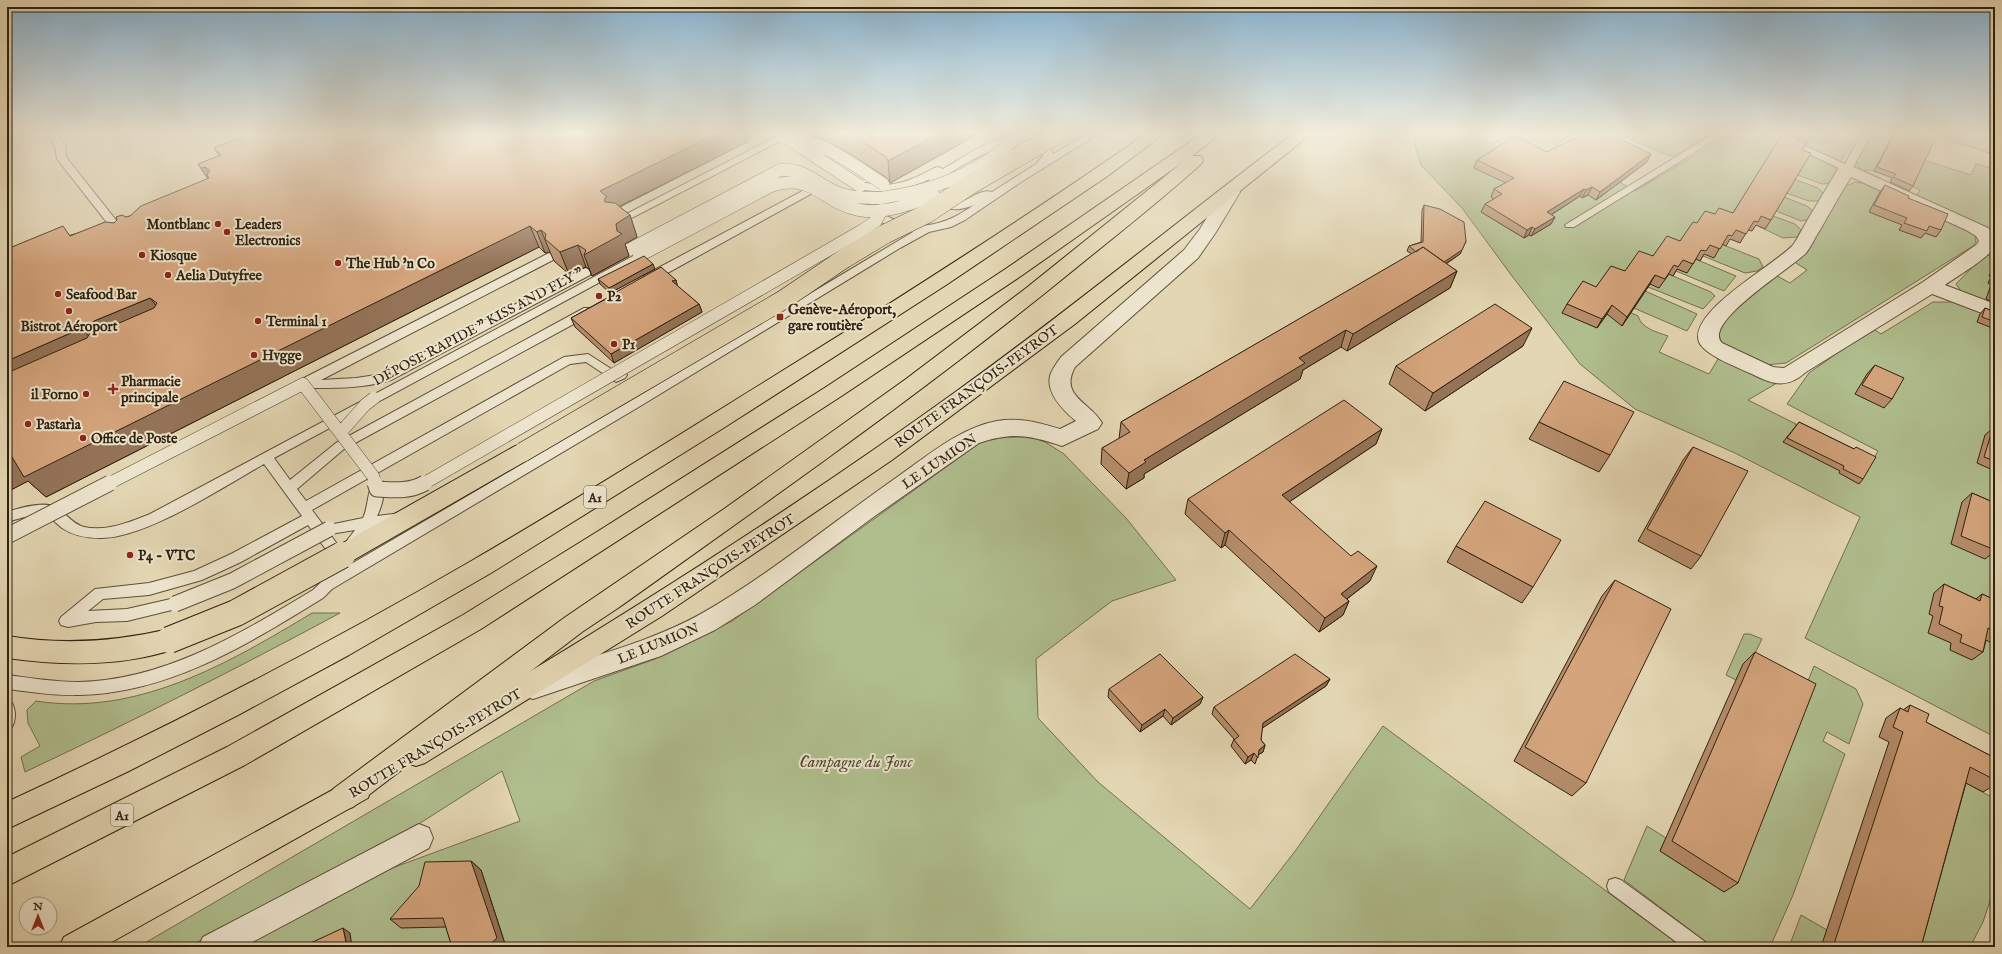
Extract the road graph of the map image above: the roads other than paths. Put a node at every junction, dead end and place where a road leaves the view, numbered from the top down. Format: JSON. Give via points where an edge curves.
{"nodes":[{"id":1,"x":77,"y":178,"type":"edge"},
{"id":2,"x":703,"y":178,"type":"edge"},
{"id":3,"x":766,"y":178,"type":"edge"},
{"id":4,"x":787,"y":178,"type":"edge"},
{"id":5,"x":812,"y":178,"type":"edge"},
{"id":6,"x":818,"y":178,"type":"edge"},
{"id":7,"x":848,"y":178,"type":"edge"},
{"id":8,"x":865,"y":178,"type":"edge"},
{"id":9,"x":925,"y":178,"type":"edge"},
{"id":10,"x":937,"y":178,"type":"edge"},
{"id":11,"x":955,"y":178,"type":"edge"},
{"id":12,"x":983,"y":178,"type":"edge"},
{"id":13,"x":1021,"y":178,"type":"edge"},
{"id":14,"x":1092,"y":178,"type":"edge"},
{"id":15,"x":1149,"y":178,"type":"edge"},
{"id":16,"x":1175,"y":178,"type":"edge"},
{"id":17,"x":1249,"y":178,"type":"edge"},
{"id":18,"x":1648,"y":178,"type":"edge"},
{"id":19,"x":1842,"y":178,"type":"edge"},
{"id":20,"x":1866,"y":178,"type":"edge"},
{"id":21,"x":1016,"y":180,"type":"junction"},
{"id":22,"x":824,"y":182,"type":"junction"},
{"id":23,"x":968,"y":186,"type":"junction"},
{"id":24,"x":884,"y":192,"type":"junction"},
{"id":25,"x":1231,"y":192,"type":"junction"},
{"id":26,"x":938,"y":196,"type":"junction"},
{"id":27,"x":884,"y":216,"type":"junction"},
{"id":28,"x":927,"y":221,"type":"junction"},
{"id":29,"x":618,"y":222,"type":"edge"},
{"id":30,"x":1570,"y":225,"type":"dead end"},
{"id":31,"x":127,"y":241,"type":"edge"},
{"id":32,"x":630,"y":248,"type":"dead end"},
{"id":33,"x":639,"y":256,"type":"dead end"},
{"id":34,"x":550,"y":257,"type":"edge"},
{"id":35,"x":586,"y":272,"type":"edge"},
{"id":36,"x":596,"y":280,"type":"dead end"},
{"id":37,"x":641,"y":282,"type":"edge"},
{"id":38,"x":1930,"y":286,"type":"junction"},
{"id":39,"x":599,"y":305,"type":"edge"},
{"id":40,"x":1995,"y":311,"type":"edge"},
{"id":41,"x":303,"y":384,"type":"junction"},
{"id":42,"x":341,"y":432,"type":"junction"},
{"id":43,"x":266,"y":457,"type":"junction"},
{"id":44,"x":289,"y":488,"type":"junction"},
{"id":45,"x":377,"y":489,"type":"junction"},
{"id":46,"x":308,"y":512,"type":"junction"},
{"id":47,"x":7,"y":516,"type":"edge"},
{"id":48,"x":411,"y":517,"type":"junction"},
{"id":49,"x":368,"y":522,"type":"junction"},
{"id":50,"x":7,"y":536,"type":"edge"},
{"id":51,"x":342,"y":554,"type":"junction"},
{"id":52,"x":327,"y":585,"type":"junction"},
{"id":53,"x":7,"y":647,"type":"edge"},
{"id":54,"x":7,"y":682,"type":"edge"},
{"id":55,"x":523,"y":691,"type":"junction"},
{"id":56,"x":7,"y":708,"type":"edge"},
{"id":57,"x":7,"y":722,"type":"edge"},
{"id":58,"x":343,"y":798,"type":"junction"},
{"id":59,"x":7,"y":816,"type":"edge"},
{"id":60,"x":419,"y":838,"type":"dead end"},
{"id":61,"x":7,"y":872,"type":"edge"},
{"id":62,"x":1615,"y":886,"type":"dead end"},
{"id":63,"x":74,"y":947,"type":"edge"},
{"id":64,"x":213,"y":947,"type":"edge"},
{"id":65,"x":1698,"y":947,"type":"edge"}],
"edges":[{"from":1,"to":31,"type":"lane"},
{"from":2,"to":29,"type":"lane"},
{"from":3,"to":32,"type":"lane","bridge":true},
{"from":4,"to":43,"type":"lane"},
{"from":5,"to":24,"type":"lane","bridge":true,"via":[[836,192],[849,196]]},
{"from":6,"to":22,"type":"lane"},
{"from":7,"to":24,"type":"lane","bridge":true,"via":[[860,186]]},
{"from":8,"to":24,"type":"lane","bridge":true},
{"from":9,"to":24,"type":"lane"},
{"from":10,"to":21,"type":"lane","via":[[930,185],[930,194],[934,200],[942,204],[963,205]]},
{"from":11,"to":24,"type":"lane","bridge":true,"via":[[933,186]]},
{"from":12,"to":23,"type":"main road","bridge":true},
{"from":13,"to":21,"type":"lane"},
{"from":14,"to":59,"type":"main road","number":"A1","via":[[990,248],[820,357],[451,585],[132,757]]},
{"from":15,"to":61,"type":"main road","number":"A1","via":[[1014,272],[833,392],[608,538],[472,622],[236,756]]},
{"from":16,"to":58,"type":"main road","via":[[980,335],[855,428],[610,601],[573,624]]},
{"from":17,"to":25,"type":"main road","name":"ROUTE FRANÇOIS-PEYROT"},
{"from":18,"to":30,"type":"lane"},
{"from":19,"to":38,"type":"street","via":[[1799,249],[1746,290],[1716,318],[1708,334],[1709,342],[1715,348],[1770,374],[1788,376]]},
{"from":20,"to":38,"type":"street","via":[[1972,226],[1986,237],[1988,242],[1983,248]]},
{"from":21,"to":28,"type":"lane","via":[[976,210],[957,220]]},
{"from":22,"to":27,"type":"lane"},
{"from":22,"to":37,"type":"lane"},
{"from":23,"to":26,"type":"lane","bridge":true},
{"from":23,"to":28,"type":"main road","bridge":true},
{"from":24,"to":27,"type":"lane"},
{"from":25,"to":55,"type":"main road","name":"ROUTE FRANÇOIS-PEYROT","via":[[1115,284],[949,407],[684,590]]},
{"from":25,"to":55,"type":"street","name":"LE LUMION","via":[[1208,232],[1191,254],[1068,362],[1061,374],[1060,383],[1064,395],[1091,423],[1062,438],[1019,427],[997,428],[971,437],[747,598],[706,623],[652,648]]},
{"from":26,"to":27,"type":"lane","bridge":true},
{"from":26,"to":28,"type":"lane"},
{"from":27,"to":28,"type":"lane","via":[[893,224],[906,227]]},
{"from":27,"to":33,"type":"lane","bridge":true,"via":[[843,206],[808,184],[797,181],[784,182],[771,186]]},
{"from":27,"to":45,"type":"lane","bridge":true,"via":[[418,487],[400,491]]},
{"from":27,"to":46,"type":"lane","via":[[616,378],[588,358],[568,360]]},
{"from":28,"to":48,"type":"main road","bridge":true,"via":[[872,241],[783,300]]},
{"from":28,"to":52,"type":"lane","via":[[889,250],[638,402]]},
{"from":34,"to":41,"type":"lane"},
{"from":35,"to":41,"type":"lane","via":[[387,377],[342,384]]},
{"from":36,"to":42,"type":"lane","name":"DÉPOSE RAPIDE \" KISS AND FLY \"","bridge":true,"via":[[374,398]]},
{"from":38,"to":40,"type":"street"},
{"from":39,"to":44,"type":"lane","via":[[340,446]]},
{"from":41,"to":42,"type":"lane","bridge":true},
{"from":41,"to":50,"type":"lane","bridge":true},
{"from":42,"to":45,"type":"lane","bridge":true,"via":[[373,476]]},
{"from":43,"to":44,"type":"lane"},
{"from":43,"to":47,"type":"lane","via":[[155,518],[119,531],[82,532],[68,525],[51,511],[26,511]]},
{"from":44,"to":46,"type":"lane"},
{"from":45,"to":49,"type":"lane","via":[[375,505]]},
{"from":46,"to":49,"type":"lane","bridge":true,"via":[[236,558],[197,576],[149,589],[100,593],[66,621],[96,616],[127,615],[175,604],[232,581],[329,529]]},
{"from":46,"to":52,"type":"lane","via":[[337,554],[335,571]]},
{"from":48,"to":49,"type":"lane"},
{"from":48,"to":51,"type":"main road"},
{"from":49,"to":51,"type":"lane"},
{"from":51,"to":53,"type":"main road","bridge":true,"via":[[234,615],[193,633],[168,640],[130,650],[86,654],[53,654]]},
{"from":52,"to":54,"type":"lane","via":[[318,594],[229,647],[167,673],[143,680],[90,688]]},
{"from":55,"to":58,"type":"main road","name":"ROUTE FRANÇOIS-PEYROT"},
{"from":56,"to":57,"type":"lane"},
{"from":58,"to":63,"type":"main road","name":"ROUTE FRANÇOIS-PEYROT"},
{"from":60,"to":64,"type":"street"},
{"from":62,"to":65,"type":"lane"}]}
